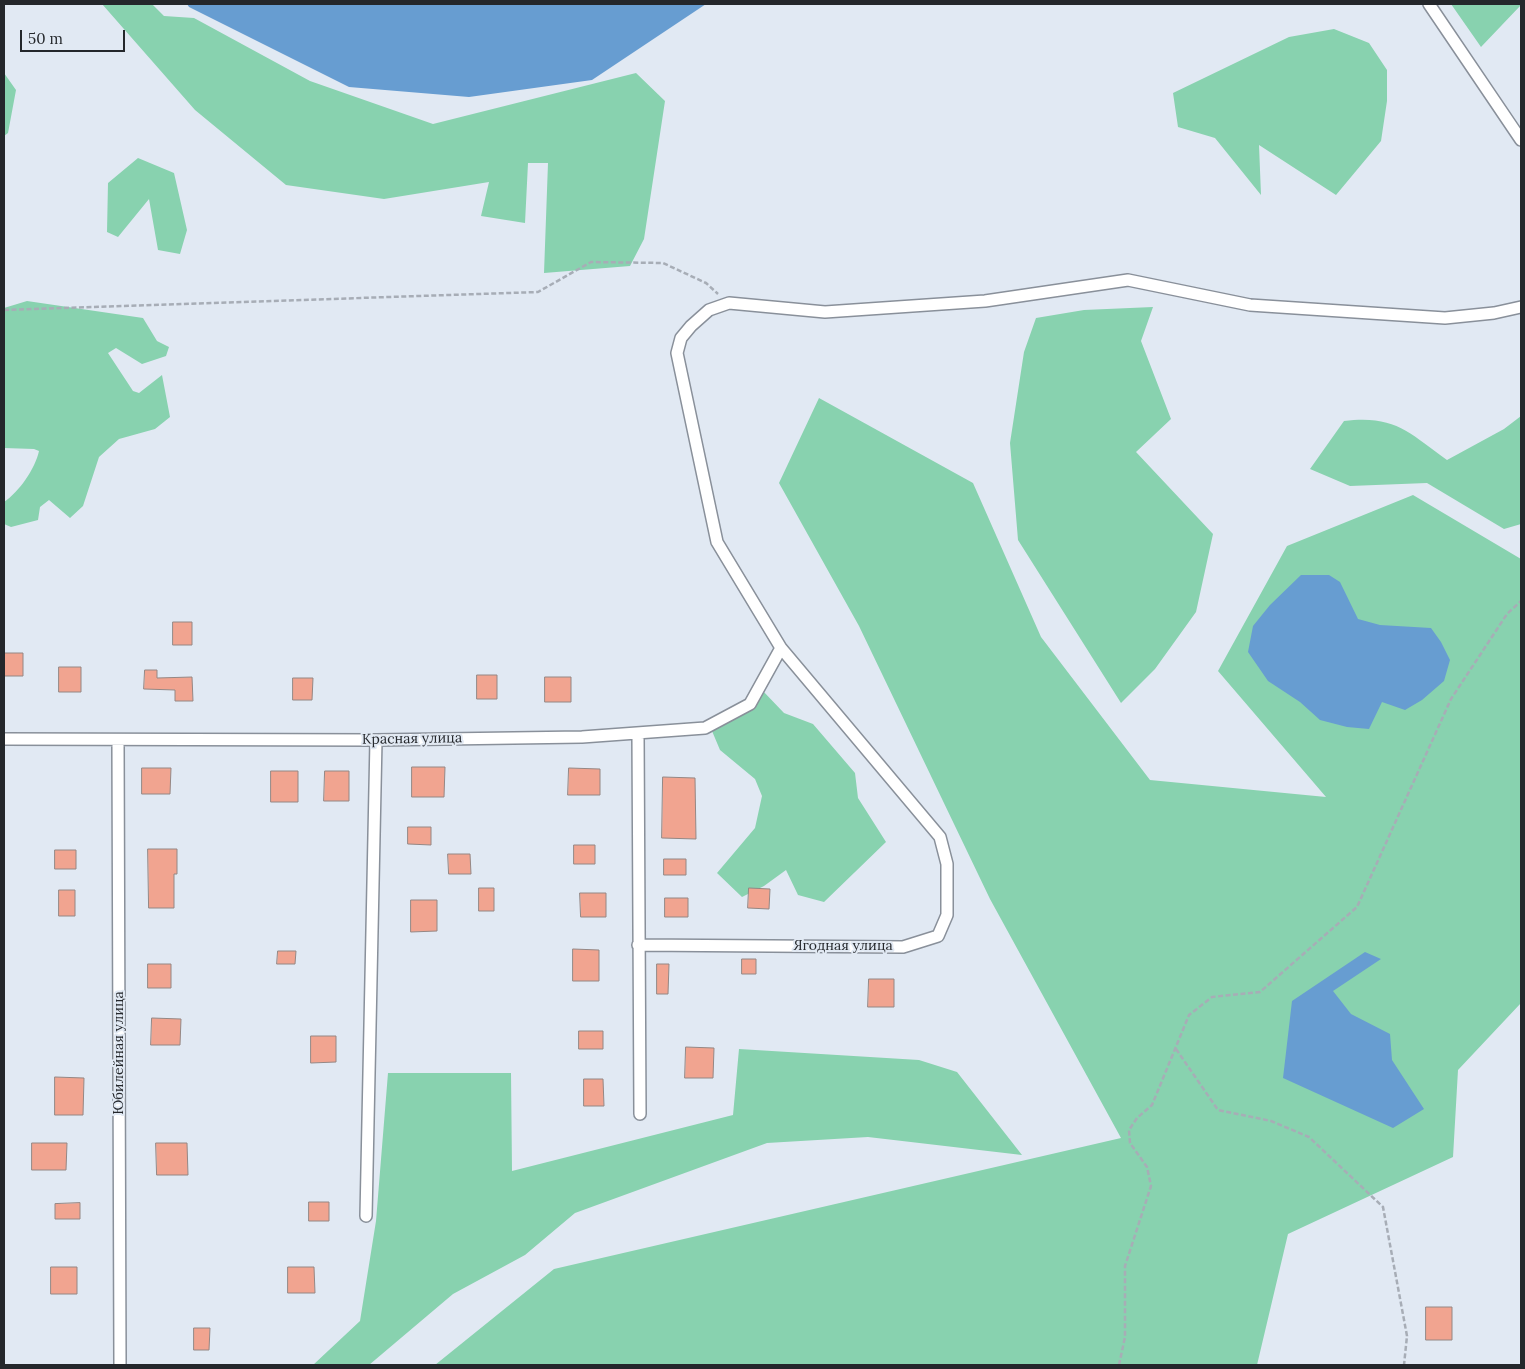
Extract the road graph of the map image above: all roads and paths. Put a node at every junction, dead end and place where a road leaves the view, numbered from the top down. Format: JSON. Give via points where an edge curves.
{"nodes":[{"id":1,"x":1430,"y":4,"type":"edge"},
{"id":2,"x":1521,"y":140,"type":"edge"},
{"id":3,"x":729,"y":303,"type":"junction"},
{"id":4,"x":1521,"y":307,"type":"edge"},
{"id":5,"x":4,"y":310,"type":"edge"},
{"id":6,"x":1521,"y":601,"type":"edge"},
{"id":7,"x":781,"y":648,"type":"junction"},
{"id":8,"x":638,"y":734,"type":"junction"},
{"id":9,"x":4,"y":739,"type":"edge"},
{"id":10,"x":376,"y":740,"type":"junction"},
{"id":11,"x":118,"y":741,"type":"junction"},
{"id":12,"x":638,"y":945,"type":"junction"},
{"id":13,"x":1176,"y":1049,"type":"junction"},
{"id":14,"x":640,"y":1114,"type":"dead end"},
{"id":15,"x":366,"y":1216,"type":"dead end"},
{"id":16,"x":120,"y":1365,"type":"edge"},
{"id":17,"x":1119,"y":1365,"type":"edge"},
{"id":18,"x":1404,"y":1365,"type":"edge"}],
"edges":[{"from":1,"to":2,"type":"street"},
{"from":3,"to":4,"type":"street","via":[[825,312],[985,301],[1128,280],[1250,305],[1445,318]]},
{"from":3,"to":5,"type":"path","via":[[706,284],[662,263],[592,262],[538,292]]},
{"from":3,"to":7,"type":"street","name":"Ягодная улица","via":[[709,310],[691,326],[681,338],[677,353],[717,542]]},
{"from":6,"to":13,"type":"path","via":[[1507,614],[1451,699],[1357,907],[1260,992],[1212,997],[1189,1015]]},
{"from":7,"to":8,"type":"street","name":"Красная улица","via":[[750,704],[705,728]]},
{"from":7,"to":12,"type":"street","name":"Ягодная улица","via":[[940,837],[947,864],[947,915],[938,936],[903,947]]},
{"from":8,"to":10,"type":"street","name":"Красная улица"},
{"from":8,"to":12,"type":"street"},
{"from":9,"to":11,"type":"street","name":"Красная улица"},
{"from":10,"to":11,"type":"street","name":"Красная улица"},
{"from":10,"to":15,"type":"street"},
{"from":11,"to":16,"type":"street","name":"Юбилейная улица"},
{"from":12,"to":14,"type":"street"},
{"from":13,"to":17,"type":"path","via":[[1152,1105],[1136,1118],[1129,1130],[1130,1143],[1147,1167],[1151,1186],[1125,1266],[1125,1337]]},
{"from":13,"to":18,"type":"path","via":[[1218,1110],[1271,1121],[1309,1137],[1383,1207],[1407,1336]]}]}
